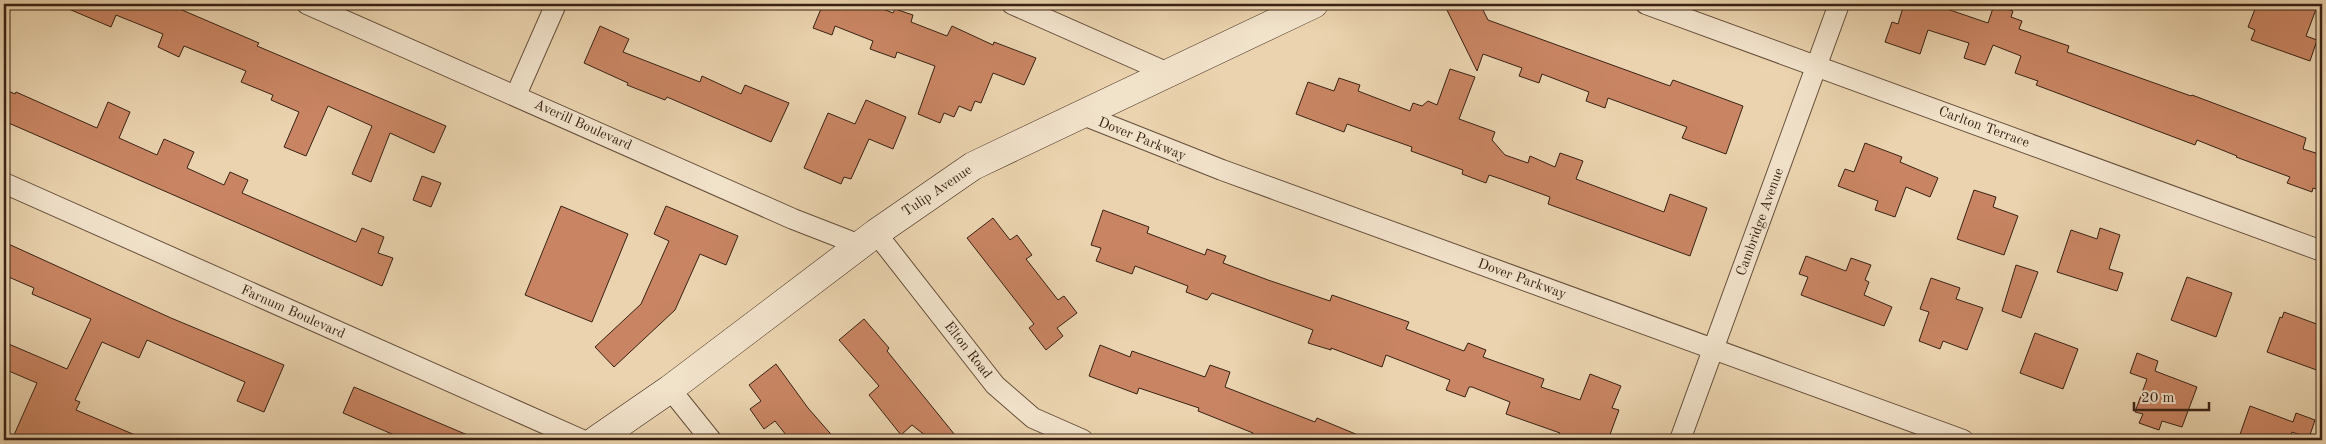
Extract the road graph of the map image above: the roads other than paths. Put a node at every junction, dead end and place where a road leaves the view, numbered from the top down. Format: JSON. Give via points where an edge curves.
{"nodes":[{"id":1,"x":307,"y":4,"type":"edge"},
{"id":2,"x":556,"y":4,"type":"edge"},
{"id":3,"x":1012,"y":4,"type":"edge"},
{"id":4,"x":1314,"y":4,"type":"edge"},
{"id":5,"x":1646,"y":4,"type":"edge"},
{"id":6,"x":1840,"y":4,"type":"edge"},
{"id":7,"x":1817,"y":66,"type":"junction"},
{"id":8,"x":1168,"y":73,"type":"junction"},
{"id":9,"x":516,"y":95,"type":"junction"},
{"id":10,"x":1083,"y":115,"type":"junction"},
{"id":11,"x":4,"y":183,"type":"edge"},
{"id":12,"x":868,"y":239,"type":"junction"},
{"id":13,"x":2322,"y":251,"type":"edge"},
{"id":14,"x":1713,"y":349,"type":"junction"},
{"id":15,"x":670,"y":389,"type":"junction"},
{"id":16,"x":582,"y":440,"type":"edge"},
{"id":17,"x":596,"y":440,"type":"edge"},
{"id":18,"x":711,"y":440,"type":"edge"},
{"id":19,"x":1083,"y":440,"type":"edge"},
{"id":20,"x":1680,"y":440,"type":"edge"},
{"id":21,"x":1962,"y":440,"type":"edge"}],
"edges":[{"from":1,"to":9,"type":"street","name":"Averill Boulevard"},
{"from":2,"to":9,"type":"street"},
{"from":3,"to":8,"type":"street"},
{"from":4,"to":8,"type":"main road","name":"Tulip Avenue"},
{"from":5,"to":7,"type":"street","name":"Carlton Terrace"},
{"from":6,"to":7,"type":"street","name":"Cambridge Avenue"},
{"from":7,"to":13,"type":"street","name":"Carlton Terrace"},
{"from":7,"to":14,"type":"street","name":"Cambridge Avenue"},
{"from":8,"to":10,"type":"main road","name":"Tulip Avenue"},
{"from":9,"to":12,"type":"street","name":"Averill Boulevard","via":[[793,219]]},
{"from":10,"to":12,"type":"main road","name":"Tulip Avenue","via":[[973,166]]},
{"from":10,"to":14,"type":"street","name":"Dover Parkway","via":[[1222,170]]},
{"from":11,"to":16,"type":"street","name":"Farnum Boulevard"},
{"from":12,"to":15,"type":"main road","name":"Tulip Avenue"},
{"from":12,"to":19,"type":"street","name":"Elton Road","via":[[995,385],[1033,418]]},
{"from":14,"to":20,"type":"street","name":"Cambridge Avenue"},
{"from":14,"to":21,"type":"street","name":"Dover Parkway"},
{"from":15,"to":17,"type":"main road","name":"Tulip Avenue"},
{"from":15,"to":18,"type":"street"}]}
